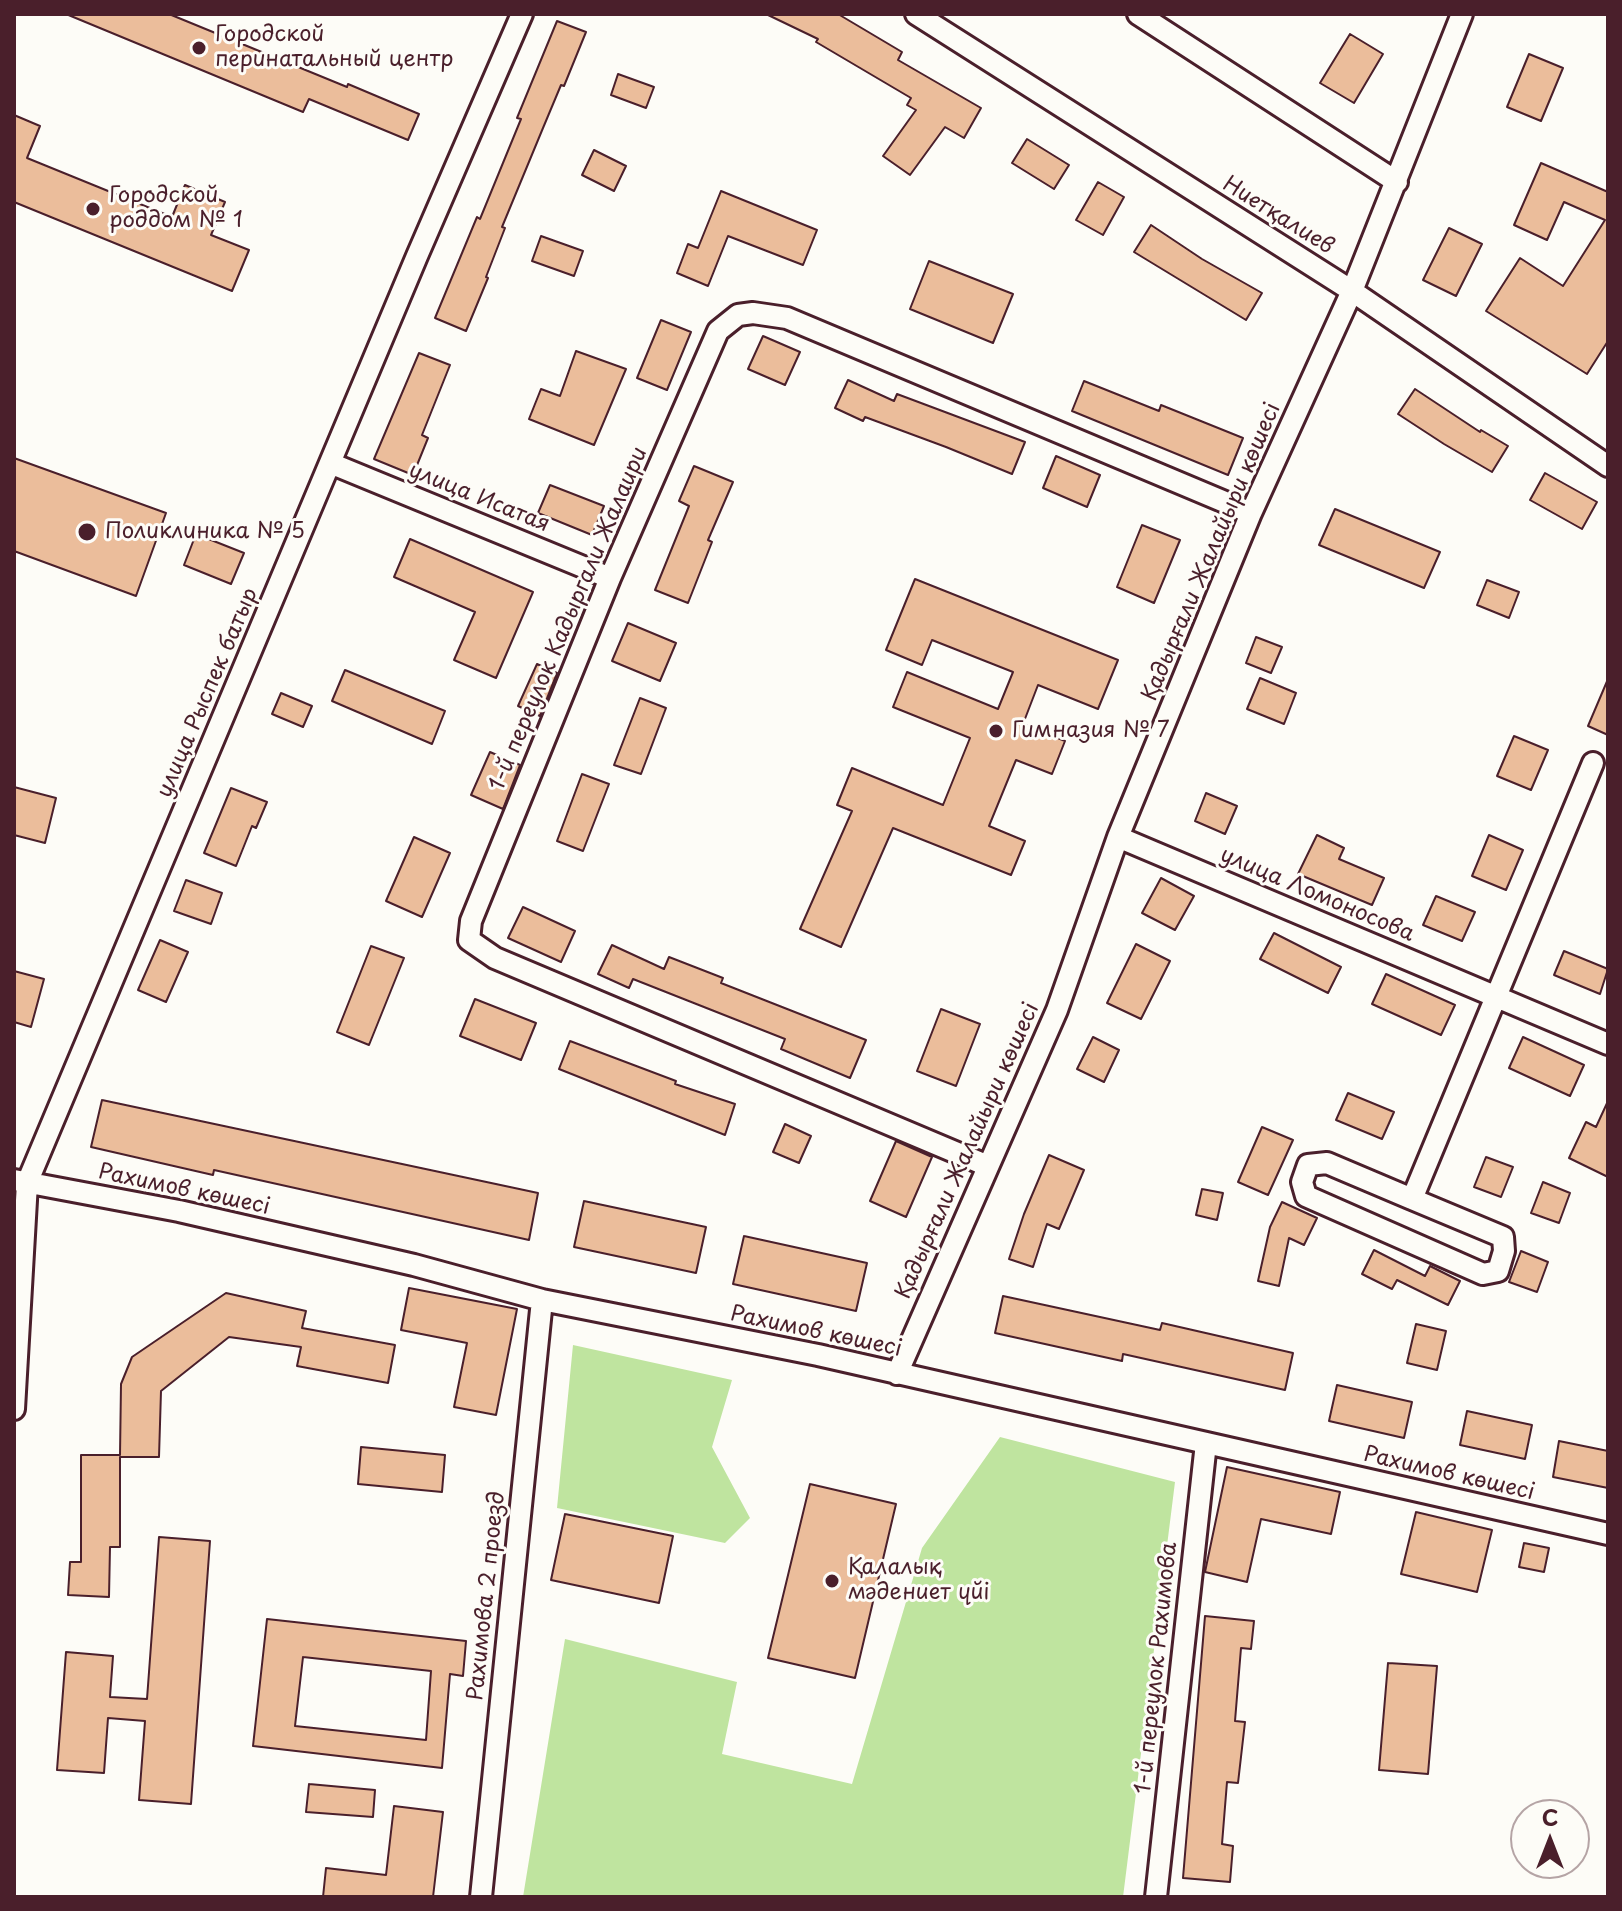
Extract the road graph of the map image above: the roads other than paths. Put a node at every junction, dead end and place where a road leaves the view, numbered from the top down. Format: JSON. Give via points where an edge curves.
{"nodes":[{"id":1,"x":522,"y":14,"type":"edge"},
{"id":2,"x":916,"y":14,"type":"edge"},
{"id":3,"x":1138,"y":14,"type":"edge"},
{"id":4,"x":1462,"y":14,"type":"edge"},
{"id":5,"x":1397,"y":182,"type":"junction"},
{"id":6,"x":1352,"y":291,"type":"junction"},
{"id":7,"x":330,"y":463,"type":"junction"},
{"id":8,"x":1608,"y":466,"type":"edge"},
{"id":9,"x":1251,"y":513,"type":"junction"},
{"id":10,"x":610,"y":578,"type":"junction"},
{"id":11,"x":1593,"y":763,"type":"dead end"},
{"id":12,"x":1118,"y":837,"type":"junction"},
{"id":13,"x":1496,"y":997,"type":"junction"},
{"id":14,"x":1608,"y":1044,"type":"edge"},
{"id":15,"x":988,"y":1166,"type":"junction"},
{"id":16,"x":20,"y":1182,"type":"edge"},
{"id":17,"x":1412,"y":1199,"type":"junction"},
{"id":18,"x":542,"y":1300,"type":"junction"},
{"id":19,"x":897,"y":1374,"type":"junction"},
{"id":20,"x":14,"y":1409,"type":"edge"},
{"id":21,"x":1206,"y":1443,"type":"junction"},
{"id":22,"x":1608,"y":1534,"type":"edge"},
{"id":23,"x":481,"y":1897,"type":"edge"},
{"id":24,"x":1156,"y":1897,"type":"edge"}],
"edges":[{"from":1,"to":7,"type":"street","name":"улица Рыспек батыр"},
{"from":2,"to":6,"type":"street","name":"Ниетқалиев"},
{"from":3,"to":5,"type":"street"},
{"from":4,"to":5,"type":"street","name":"Қадырғали Жалайыри көшесі"},
{"from":5,"to":6,"type":"street","name":"Қадырғали Жалайыри көшесі"},
{"from":6,"to":8,"type":"street","name":"Ниетқалиев"},
{"from":6,"to":9,"type":"street","name":"Қадырғали Жалайыри көшесі"},
{"from":7,"to":10,"type":"street","name":"улица Исатая"},
{"from":7,"to":16,"type":"street","name":"улица Рыспек батыр"},
{"from":9,"to":10,"type":"street","name":"1-й переулок Кадыргали Жалаири","via":[[787,318],[753,313],[738,315],[718,331]]},
{"from":9,"to":12,"type":"street","name":"Қадырғали Жалайыри көшесі"},
{"from":10,"to":15,"type":"street","name":"1-й переулок Кадыргали Жалаири","via":[[471,921],[469,940],[495,958]]},
{"from":11,"to":13,"type":"street"},
{"from":12,"to":13,"type":"street","name":"улица Ломоносова"},
{"from":12,"to":15,"type":"street","name":"Қадырғали Жалайыри көшесі","via":[[1057,1010]]},
{"from":13,"to":14,"type":"street","name":"улица Ломоносова"},
{"from":13,"to":17,"type":"street"},
{"from":15,"to":19,"type":"street","name":"Қадырғали Жалайыри көшесі"},
{"from":16,"to":18,"type":"street","name":"Рахимов көшесі","via":[[194,1214]]},
{"from":16,"to":20,"type":"street","name":"улица Рыспек батыр"},
{"from":17,"to":17,"type":"street","via":[[1327,1163],[1308,1165],[1302,1182],[1306,1196],[1483,1274],[1498,1271],[1503,1237]]},
{"from":18,"to":19,"type":"street","name":"Рахимов көшесі"},
{"from":18,"to":23,"type":"street","name":"Рахимова 2 проезд"},
{"from":19,"to":21,"type":"street","name":"Рахимов көшесі"},
{"from":21,"to":22,"type":"street","name":"Рахимов көшесі"},
{"from":21,"to":24,"type":"street","name":"1-й переулок Рахимова"}]}
